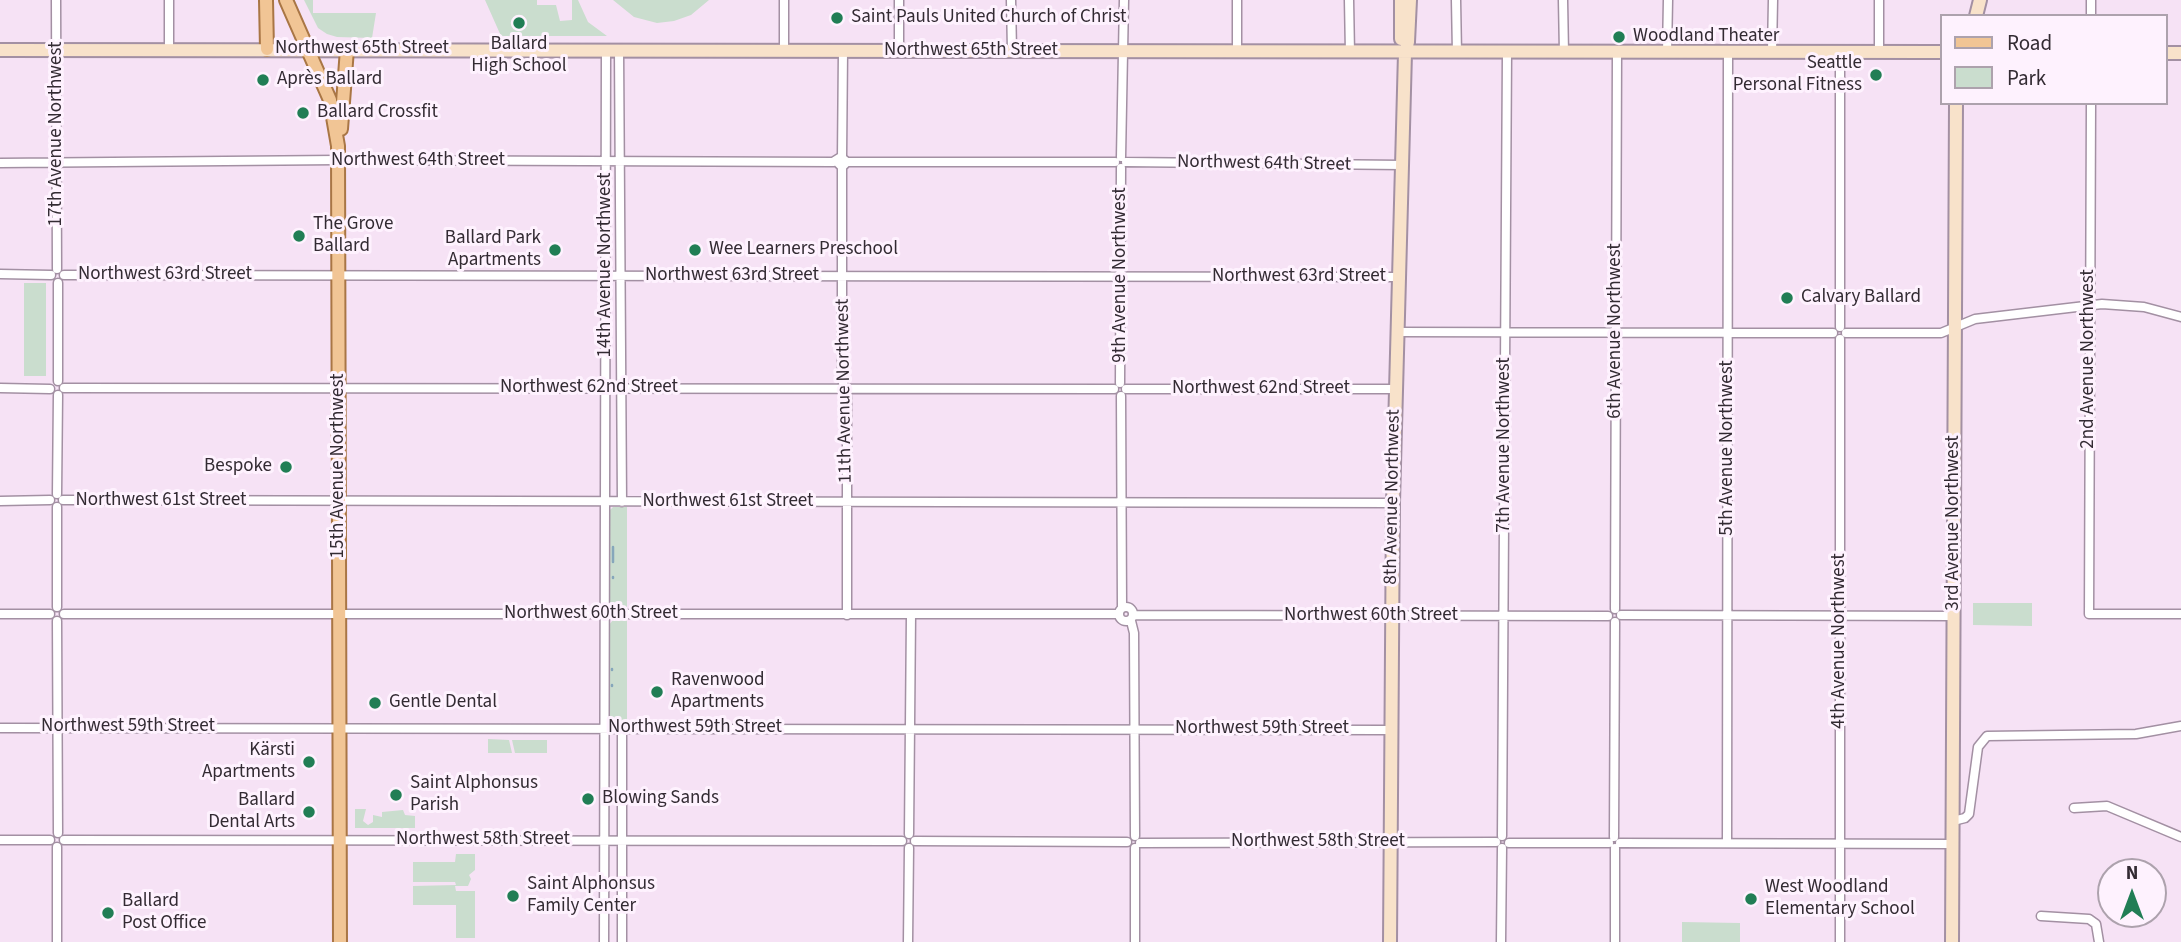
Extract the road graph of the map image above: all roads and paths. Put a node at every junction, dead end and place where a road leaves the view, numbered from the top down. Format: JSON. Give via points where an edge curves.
{"nodes":[{"id":1,"x":57,"y":0,"type":"edge"},
{"id":2,"x":169,"y":0,"type":"edge"},
{"id":3,"x":266,"y":0,"type":"edge"},
{"id":4,"x":286,"y":0,"type":"edge"},
{"id":5,"x":784,"y":0,"type":"edge"},
{"id":6,"x":899,"y":0,"type":"edge"},
{"id":7,"x":1011,"y":0,"type":"edge"},
{"id":8,"x":1124,"y":0,"type":"edge"},
{"id":9,"x":1237,"y":0,"type":"edge"},
{"id":10,"x":1349,"y":0,"type":"edge"},
{"id":11,"x":1401,"y":0,"type":"edge"},
{"id":12,"x":1410,"y":0,"type":"edge"},
{"id":13,"x":1456,"y":0,"type":"edge"},
{"id":14,"x":1563,"y":0,"type":"edge"},
{"id":15,"x":1668,"y":0,"type":"edge"},
{"id":16,"x":1773,"y":0,"type":"edge"},
{"id":17,"x":1879,"y":0,"type":"edge"},
{"id":18,"x":169,"y":49,"type":"junction"},
{"id":19,"x":267,"y":49,"type":"junction"},
{"id":20,"x":306,"y":49,"type":"junction"},
{"id":21,"x":347,"y":49,"type":"junction"},
{"id":22,"x":0,"y":50,"type":"edge"},
{"id":23,"x":57,"y":50,"type":"junction"},
{"id":24,"x":612,"y":50,"type":"junction"},
{"id":25,"x":784,"y":51,"type":"junction"},
{"id":26,"x":843,"y":51,"type":"junction"},
{"id":27,"x":899,"y":51,"type":"junction"},
{"id":28,"x":1012,"y":51,"type":"junction"},
{"id":29,"x":1123,"y":51,"type":"junction"},
{"id":30,"x":1237,"y":52,"type":"junction"},
{"id":31,"x":1350,"y":52,"type":"junction"},
{"id":32,"x":1564,"y":52,"type":"junction"},
{"id":33,"x":1728,"y":52,"type":"junction"},
{"id":34,"x":1772,"y":52,"type":"junction"},
{"id":35,"x":1879,"y":52,"type":"junction"},
{"id":36,"x":1940,"y":52,"type":"edge"},
{"id":37,"x":1405,"y":53,"type":"junction"},
{"id":38,"x":1457,"y":53,"type":"junction"},
{"id":39,"x":1507,"y":53,"type":"junction"},
{"id":40,"x":1617,"y":53,"type":"junction"},
{"id":41,"x":1667,"y":53,"type":"junction"},
{"id":42,"x":1840,"y":53,"type":"junction"},
{"id":43,"x":1956,"y":105,"type":"edge"},
{"id":44,"x":2091,"y":105,"type":"edge"},
{"id":45,"x":338,"y":153,"type":"junction"},
{"id":46,"x":606,"y":162,"type":"junction"},
{"id":47,"x":621,"y":162,"type":"junction"},
{"id":48,"x":842,"y":162,"type":"junction"},
{"id":49,"x":1121,"y":162,"type":"junction"},
{"id":50,"x":0,"y":163,"type":"edge"},
{"id":51,"x":58,"y":163,"type":"junction"},
{"id":52,"x":1402,"y":165,"type":"junction"},
{"id":53,"x":57,"y":273,"type":"junction"},
{"id":54,"x":0,"y":274,"type":"edge"},
{"id":55,"x":339,"y":274,"type":"junction"},
{"id":56,"x":842,"y":275,"type":"junction"},
{"id":57,"x":1121,"y":275,"type":"junction"},
{"id":58,"x":607,"y":276,"type":"junction"},
{"id":59,"x":621,"y":276,"type":"junction"},
{"id":60,"x":1399,"y":277,"type":"junction"},
{"id":61,"x":2088,"y":306,"type":"junction"},
{"id":62,"x":2181,"y":317,"type":"edge"},
{"id":63,"x":1955,"y":330,"type":"junction"},
{"id":64,"x":1397,"y":332,"type":"junction"},
{"id":65,"x":1506,"y":332,"type":"junction"},
{"id":66,"x":1616,"y":332,"type":"junction"},
{"id":67,"x":1728,"y":333,"type":"junction"},
{"id":68,"x":1840,"y":333,"type":"junction"},
{"id":69,"x":0,"y":388,"type":"edge"},
{"id":70,"x":60,"y":388,"type":"junction"},
{"id":71,"x":338,"y":388,"type":"junction"},
{"id":72,"x":606,"y":388,"type":"junction"},
{"id":73,"x":622,"y":389,"type":"junction"},
{"id":74,"x":845,"y":389,"type":"junction"},
{"id":75,"x":1120,"y":389,"type":"junction"},
{"id":76,"x":1396,"y":389,"type":"junction"},
{"id":77,"x":57,"y":500,"type":"junction"},
{"id":78,"x":0,"y":501,"type":"edge"},
{"id":79,"x":340,"y":501,"type":"junction"},
{"id":80,"x":606,"y":502,"type":"junction"},
{"id":81,"x":622,"y":502,"type":"junction"},
{"id":82,"x":848,"y":502,"type":"junction"},
{"id":83,"x":1122,"y":502,"type":"junction"},
{"id":84,"x":1393,"y":503,"type":"junction"},
{"id":85,"x":1120,"y":611,"type":"junction"},
{"id":86,"x":339,"y":613,"type":"junction"},
{"id":87,"x":0,"y":614,"type":"edge"},
{"id":88,"x":57,"y":614,"type":"junction"},
{"id":89,"x":605,"y":614,"type":"junction"},
{"id":90,"x":2181,"y":614,"type":"edge"},
{"id":91,"x":847,"y":615,"type":"junction"},
{"id":92,"x":911,"y":615,"type":"junction"},
{"id":93,"x":1391,"y":615,"type":"junction"},
{"id":94,"x":1727,"y":615,"type":"junction"},
{"id":95,"x":1505,"y":616,"type":"junction"},
{"id":96,"x":1615,"y":616,"type":"junction"},
{"id":97,"x":1840,"y":616,"type":"junction"},
{"id":98,"x":1954,"y":616,"type":"junction"},
{"id":99,"x":1132,"y":618,"type":"junction"},
{"id":100,"x":340,"y":726,"type":"junction"},
{"id":101,"x":2181,"y":726,"type":"edge"},
{"id":102,"x":0,"y":727,"type":"edge"},
{"id":103,"x":57,"y":728,"type":"junction"},
{"id":104,"x":604,"y":728,"type":"junction"},
{"id":105,"x":622,"y":728,"type":"junction"},
{"id":106,"x":911,"y":728,"type":"junction"},
{"id":107,"x":1136,"y":729,"type":"junction"},
{"id":108,"x":1390,"y":730,"type":"junction"},
{"id":109,"x":2074,"y":808,"type":"dead end"},
{"id":110,"x":1953,"y":821,"type":"junction"},
{"id":111,"x":61,"y":836,"type":"junction"},
{"id":112,"x":2181,"y":837,"type":"edge"},
{"id":113,"x":0,"y":840,"type":"edge"},
{"id":114,"x":50,"y":840,"type":"junction"},
{"id":115,"x":340,"y":840,"type":"junction"},
{"id":116,"x":603,"y":840,"type":"junction"},
{"id":117,"x":622,"y":840,"type":"junction"},
{"id":118,"x":909,"y":841,"type":"junction"},
{"id":119,"x":1134,"y":842,"type":"junction"},
{"id":120,"x":1390,"y":842,"type":"junction"},
{"id":121,"x":1502,"y":842,"type":"junction"},
{"id":122,"x":1615,"y":843,"type":"junction"},
{"id":123,"x":1727,"y":843,"type":"junction"},
{"id":124,"x":1840,"y":844,"type":"junction"},
{"id":125,"x":1952,"y":844,"type":"junction"},
{"id":126,"x":57,"y":847,"type":"junction"},
{"id":127,"x":2041,"y":916,"type":"dead end"},
{"id":128,"x":57,"y":942,"type":"edge"},
{"id":129,"x":340,"y":942,"type":"edge"},
{"id":130,"x":604,"y":942,"type":"edge"},
{"id":131,"x":622,"y":942,"type":"edge"},
{"id":132,"x":908,"y":942,"type":"edge"},
{"id":133,"x":1135,"y":942,"type":"edge"},
{"id":134,"x":1390,"y":942,"type":"edge"},
{"id":135,"x":1501,"y":942,"type":"edge"},
{"id":136,"x":1615,"y":942,"type":"edge"},
{"id":137,"x":1840,"y":942,"type":"edge"},
{"id":138,"x":1952,"y":942,"type":"edge"},
{"id":139,"x":2099,"y":942,"type":"edge"}],
"edges":[{"from":1,"to":23,"type":"street","name":"17th Avenue Northwest"},
{"from":2,"to":18,"type":"street"},
{"from":3,"to":19,"type":"main road"},
{"from":4,"to":20,"type":"main road","name":"15th Avenue Northwest"},
{"from":5,"to":25,"type":"street"},
{"from":6,"to":27,"type":"street"},
{"from":7,"to":28,"type":"street"},
{"from":8,"to":29,"type":"street","name":"9th Avenue Northwest"},
{"from":9,"to":30,"type":"street"},
{"from":10,"to":31,"type":"street"},
{"from":11,"to":37,"type":"street","name":"8th Avenue Northwest"},
{"from":12,"to":37,"type":"street","name":"8th Avenue Northwest"},
{"from":13,"to":38,"type":"street"},
{"from":14,"to":32,"type":"street"},
{"from":15,"to":41,"type":"street"},
{"from":16,"to":34,"type":"street"},
{"from":17,"to":35,"type":"street"},
{"from":18,"to":19,"type":"street","name":"Northwest 65th Street"},
{"from":18,"to":23,"type":"street","name":"Northwest 65th Street"},
{"from":19,"to":20,"type":"street","name":"Northwest 65th Street"},
{"from":20,"to":21,"type":"street","name":"Northwest 65th Street"},
{"from":20,"to":45,"type":"main road","name":"15th Avenue Northwest","via":[[330,100]]},
{"from":21,"to":24,"type":"street","name":"Northwest 65th Street"},
{"from":21,"to":45,"type":"main road"},
{"from":22,"to":23,"type":"street","name":"Northwest 65th Street"},
{"from":23,"to":51,"type":"street","name":"17th Avenue Northwest"},
{"from":24,"to":25,"type":"street","name":"Northwest 65th Street"},
{"from":24,"to":46,"type":"street","name":"14th Avenue Northwest"},
{"from":24,"to":47,"type":"street","name":"14th Avenue Northwest"},
{"from":25,"to":26,"type":"street","name":"Northwest 65th Street"},
{"from":26,"to":27,"type":"street","name":"Northwest 65th Street"},
{"from":26,"to":48,"type":"street","name":"11th Avenue Northwest"},
{"from":27,"to":28,"type":"street","name":"Northwest 65th Street"},
{"from":28,"to":29,"type":"street","name":"Northwest 65th Street"},
{"from":29,"to":30,"type":"street","name":"Northwest 65th Street"},
{"from":29,"to":49,"type":"street","name":"9th Avenue Northwest"},
{"from":30,"to":31,"type":"street","name":"Northwest 65th Street"},
{"from":31,"to":37,"type":"street","name":"Northwest 65th Street"},
{"from":32,"to":39,"type":"street","name":"Northwest 65th Street"},
{"from":32,"to":40,"type":"street","name":"Northwest 65th Street"},
{"from":33,"to":34,"type":"street","name":"Northwest 65th Street"},
{"from":33,"to":41,"type":"street","name":"Northwest 65th Street"},
{"from":33,"to":67,"type":"street","name":"5th Avenue Northwest"},
{"from":34,"to":42,"type":"street","name":"Northwest 65th Street"},
{"from":35,"to":36,"type":"street","name":"Northwest 65th Street"},
{"from":35,"to":42,"type":"street","name":"Northwest 65th Street"},
{"from":37,"to":38,"type":"street","name":"Northwest 65th Street"},
{"from":37,"to":52,"type":"street","name":"8th Avenue Northwest"},
{"from":38,"to":39,"type":"street","name":"Northwest 65th Street"},
{"from":39,"to":65,"type":"street","name":"7th Avenue Northwest"},
{"from":40,"to":41,"type":"street","name":"Northwest 65th Street"},
{"from":40,"to":66,"type":"street","name":"6th Avenue Northwest"},
{"from":42,"to":68,"type":"street","name":"4th Avenue Northwest"},
{"from":43,"to":63,"type":"street","name":"3rd Avenue Northwest"},
{"from":44,"to":61,"type":"street","name":"2nd Avenue Northwest"},
{"from":45,"to":46,"type":"street","name":"Northwest 64th Street"},
{"from":45,"to":51,"type":"street","name":"Northwest 64th Street"},
{"from":45,"to":55,"type":"main road","name":"15th Avenue Northwest"},
{"from":46,"to":47,"type":"street","name":"Northwest 64th Street"},
{"from":46,"to":58,"type":"street","name":"14th Avenue Northwest"},
{"from":47,"to":48,"type":"street","name":"Northwest 64th Street"},
{"from":47,"to":59,"type":"street","name":"14th Avenue Northwest"},
{"from":48,"to":49,"type":"street","name":"Northwest 64th Street"},
{"from":48,"to":56,"type":"street","name":"11th Avenue Northwest"},
{"from":49,"to":52,"type":"street","name":"Northwest 64th Street"},
{"from":49,"to":57,"type":"street","name":"9th Avenue Northwest"},
{"from":50,"to":51,"type":"street","name":"Northwest 64th Street"},
{"from":51,"to":53,"type":"street","name":"17th Avenue Northwest"},
{"from":52,"to":60,"type":"street","name":"8th Avenue Northwest"},
{"from":53,"to":54,"type":"street","name":"Northwest 63rd Street"},
{"from":53,"to":55,"type":"street","name":"Northwest 63rd Street"},
{"from":53,"to":70,"type":"street"},
{"from":55,"to":58,"type":"street","name":"Northwest 63rd Street"},
{"from":55,"to":71,"type":"main road","name":"15th Avenue Northwest"},
{"from":56,"to":57,"type":"street","name":"Northwest 63rd Street"},
{"from":56,"to":59,"type":"street","name":"Northwest 63rd Street"},
{"from":56,"to":74,"type":"street","name":"11th Avenue Northwest"},
{"from":57,"to":60,"type":"street","name":"Northwest 63rd Street"},
{"from":57,"to":75,"type":"street","name":"9th Avenue Northwest"},
{"from":58,"to":59,"type":"street","name":"Northwest 63rd Street"},
{"from":58,"to":72,"type":"street","name":"14th Avenue Northwest"},
{"from":59,"to":73,"type":"street","name":"14th Avenue Northwest"},
{"from":60,"to":64,"type":"street","name":"8th Avenue Northwest"},
{"from":61,"to":62,"type":"street","via":[[2134,305]]},
{"from":61,"to":63,"type":"street","via":[[1975,319]]},
{"from":61,"to":90,"type":"street","name":"2nd Avenue Northwest","via":[[2089,614]]},
{"from":63,"to":68,"type":"street"},
{"from":63,"to":98,"type":"street","name":"3rd Avenue Northwest"},
{"from":64,"to":65,"type":"street"},
{"from":64,"to":76,"type":"street","name":"8th Avenue Northwest"},
{"from":65,"to":66,"type":"street"},
{"from":65,"to":95,"type":"street","name":"7th Avenue Northwest"},
{"from":66,"to":67,"type":"street"},
{"from":66,"to":96,"type":"street","name":"6th Avenue Northwest"},
{"from":67,"to":68,"type":"street"},
{"from":67,"to":94,"type":"street","name":"5th Avenue Northwest"},
{"from":68,"to":97,"type":"street","name":"4th Avenue Northwest"},
{"from":69,"to":70,"type":"street","via":[[50,388],[52,383]]},
{"from":70,"to":71,"type":"street","name":"Northwest 62nd Street"},
{"from":70,"to":77,"type":"street"},
{"from":71,"to":72,"type":"street","name":"Northwest 62nd Street"},
{"from":71,"to":79,"type":"main road","name":"15th Avenue Northwest"},
{"from":72,"to":73,"type":"street","name":"Northwest 62nd Street"},
{"from":72,"to":80,"type":"street","name":"14th Avenue Northwest"},
{"from":73,"to":74,"type":"street","name":"Northwest 62nd Street"},
{"from":73,"to":81,"type":"street","name":"14th Avenue Northwest"},
{"from":74,"to":75,"type":"street","name":"Northwest 62nd Street"},
{"from":74,"to":82,"type":"street","name":"11th Avenue Northwest"},
{"from":75,"to":76,"type":"street","name":"Northwest 62nd Street"},
{"from":75,"to":83,"type":"street","name":"9th Avenue Northwest"},
{"from":76,"to":84,"type":"street","name":"8th Avenue Northwest"},
{"from":77,"to":78,"type":"street","name":"Northwest 61st Street"},
{"from":77,"to":79,"type":"street","name":"Northwest 61st Street"},
{"from":77,"to":88,"type":"street"},
{"from":79,"to":80,"type":"street","name":"Northwest 61st Street"},
{"from":79,"to":86,"type":"main road","name":"15th Avenue Northwest"},
{"from":80,"to":81,"type":"street","name":"Northwest 61st Street"},
{"from":80,"to":89,"type":"street","name":"14th Avenue Northwest"},
{"from":81,"to":82,"type":"street","name":"Northwest 61st Street"},
{"from":82,"to":83,"type":"street","name":"Northwest 61st Street"},
{"from":82,"to":91,"type":"street","name":"11th Avenue Northwest"},
{"from":83,"to":84,"type":"street","name":"Northwest 61st Street"},
{"from":83,"to":85,"type":"street","name":"9th Avenue Northwest"},
{"from":84,"to":93,"type":"street","name":"8th Avenue Northwest"},
{"from":85,"to":92,"type":"street","name":"Northwest 60th Street"},
{"from":85,"to":99,"type":"street","via":[[1130,609]]},
{"from":86,"to":88,"type":"street","name":"Northwest 60th Street"},
{"from":86,"to":89,"type":"street","name":"Northwest 60th Street"},
{"from":86,"to":100,"type":"main road","name":"15th Avenue Northwest"},
{"from":87,"to":88,"type":"street","name":"Northwest 60th Street"},
{"from":88,"to":103,"type":"street"},
{"from":89,"to":91,"type":"street","name":"Northwest 60th Street"},
{"from":89,"to":104,"type":"street","name":"14th Avenue Northwest"},
{"from":91,"to":92,"type":"street","name":"Northwest 60th Street"},
{"from":92,"to":106,"type":"street"},
{"from":93,"to":95,"type":"street","name":"Northwest 60th Street"},
{"from":93,"to":99,"type":"street","name":"Northwest 60th Street"},
{"from":93,"to":108,"type":"street","name":"8th Avenue Northwest"},
{"from":94,"to":96,"type":"street","name":"Northwest 60th Street"},
{"from":94,"to":97,"type":"street","name":"Northwest 60th Street"},
{"from":94,"to":123,"type":"street","name":"5th Avenue Northwest"},
{"from":95,"to":96,"type":"street","name":"Northwest 60th Street"},
{"from":95,"to":121,"type":"street","name":"7th Avenue Northwest"},
{"from":96,"to":122,"type":"street","name":"6th Avenue Northwest"},
{"from":97,"to":98,"type":"street","name":"Northwest 60th Street"},
{"from":97,"to":124,"type":"street","name":"4th Avenue Northwest"},
{"from":98,"to":110,"type":"street","name":"3rd Avenue Northwest"},
{"from":99,"to":107,"type":"street"},
{"from":100,"to":103,"type":"street","name":"Northwest 59th Street"},
{"from":100,"to":104,"type":"street","name":"Northwest 59th Street"},
{"from":100,"to":115,"type":"main road","name":"15th Avenue Northwest"},
{"from":101,"to":110,"type":"street","via":[[2136,734],[1987,736],[1977,750],[1969,814]]},
{"from":102,"to":103,"type":"street","name":"Northwest 59th Street"},
{"from":103,"to":111,"type":"street"},
{"from":104,"to":105,"type":"street","name":"Northwest 59th Street"},
{"from":104,"to":116,"type":"street","name":"14th Avenue Northwest"},
{"from":105,"to":106,"type":"street","name":"Northwest 59th Street"},
{"from":105,"to":117,"type":"street"},
{"from":106,"to":107,"type":"street","name":"Northwest 59th Street"},
{"from":106,"to":118,"type":"street"},
{"from":107,"to":108,"type":"street","name":"Northwest 59th Street"},
{"from":107,"to":119,"type":"street"},
{"from":108,"to":120,"type":"street","name":"8th Avenue Northwest"},
{"from":109,"to":112,"type":"street","via":[[2107,806]]},
{"from":110,"to":125,"type":"street","name":"3rd Avenue Northwest"},
{"from":111,"to":114,"type":"street"},
{"from":111,"to":115,"type":"street","name":"Northwest 58th Street"},
{"from":111,"to":126,"type":"street"},
{"from":113,"to":114,"type":"street"},
{"from":114,"to":126,"type":"street"},
{"from":115,"to":116,"type":"street","name":"Northwest 58th Street"},
{"from":115,"to":129,"type":"main road","name":"15th Avenue Northwest"},
{"from":116,"to":117,"type":"street","name":"Northwest 58th Street"},
{"from":116,"to":130,"type":"street","name":"14th Avenue Northwest"},
{"from":117,"to":118,"type":"street","name":"Northwest 58th Street"},
{"from":117,"to":131,"type":"street"},
{"from":118,"to":119,"type":"street","name":"Northwest 58th Street"},
{"from":118,"to":132,"type":"street"},
{"from":119,"to":120,"type":"street","name":"Northwest 58th Street"},
{"from":119,"to":133,"type":"street"},
{"from":120,"to":121,"type":"street","name":"Northwest 58th Street"},
{"from":120,"to":134,"type":"street","name":"8th Avenue Northwest"},
{"from":121,"to":122,"type":"street","name":"Northwest 58th Street"},
{"from":121,"to":135,"type":"street","name":"7th Avenue Northwest"},
{"from":122,"to":123,"type":"street","name":"Northwest 58th Street"},
{"from":122,"to":136,"type":"street","name":"6th Avenue Northwest"},
{"from":123,"to":124,"type":"street","name":"Northwest 58th Street"},
{"from":124,"to":125,"type":"street","name":"Northwest 58th Street"},
{"from":124,"to":137,"type":"street","name":"4th Avenue Northwest"},
{"from":125,"to":138,"type":"street","name":"3rd Avenue Northwest"},
{"from":126,"to":128,"type":"street"},
{"from":127,"to":139,"type":"street","via":[[2089,919],[2096,924]]}]}
